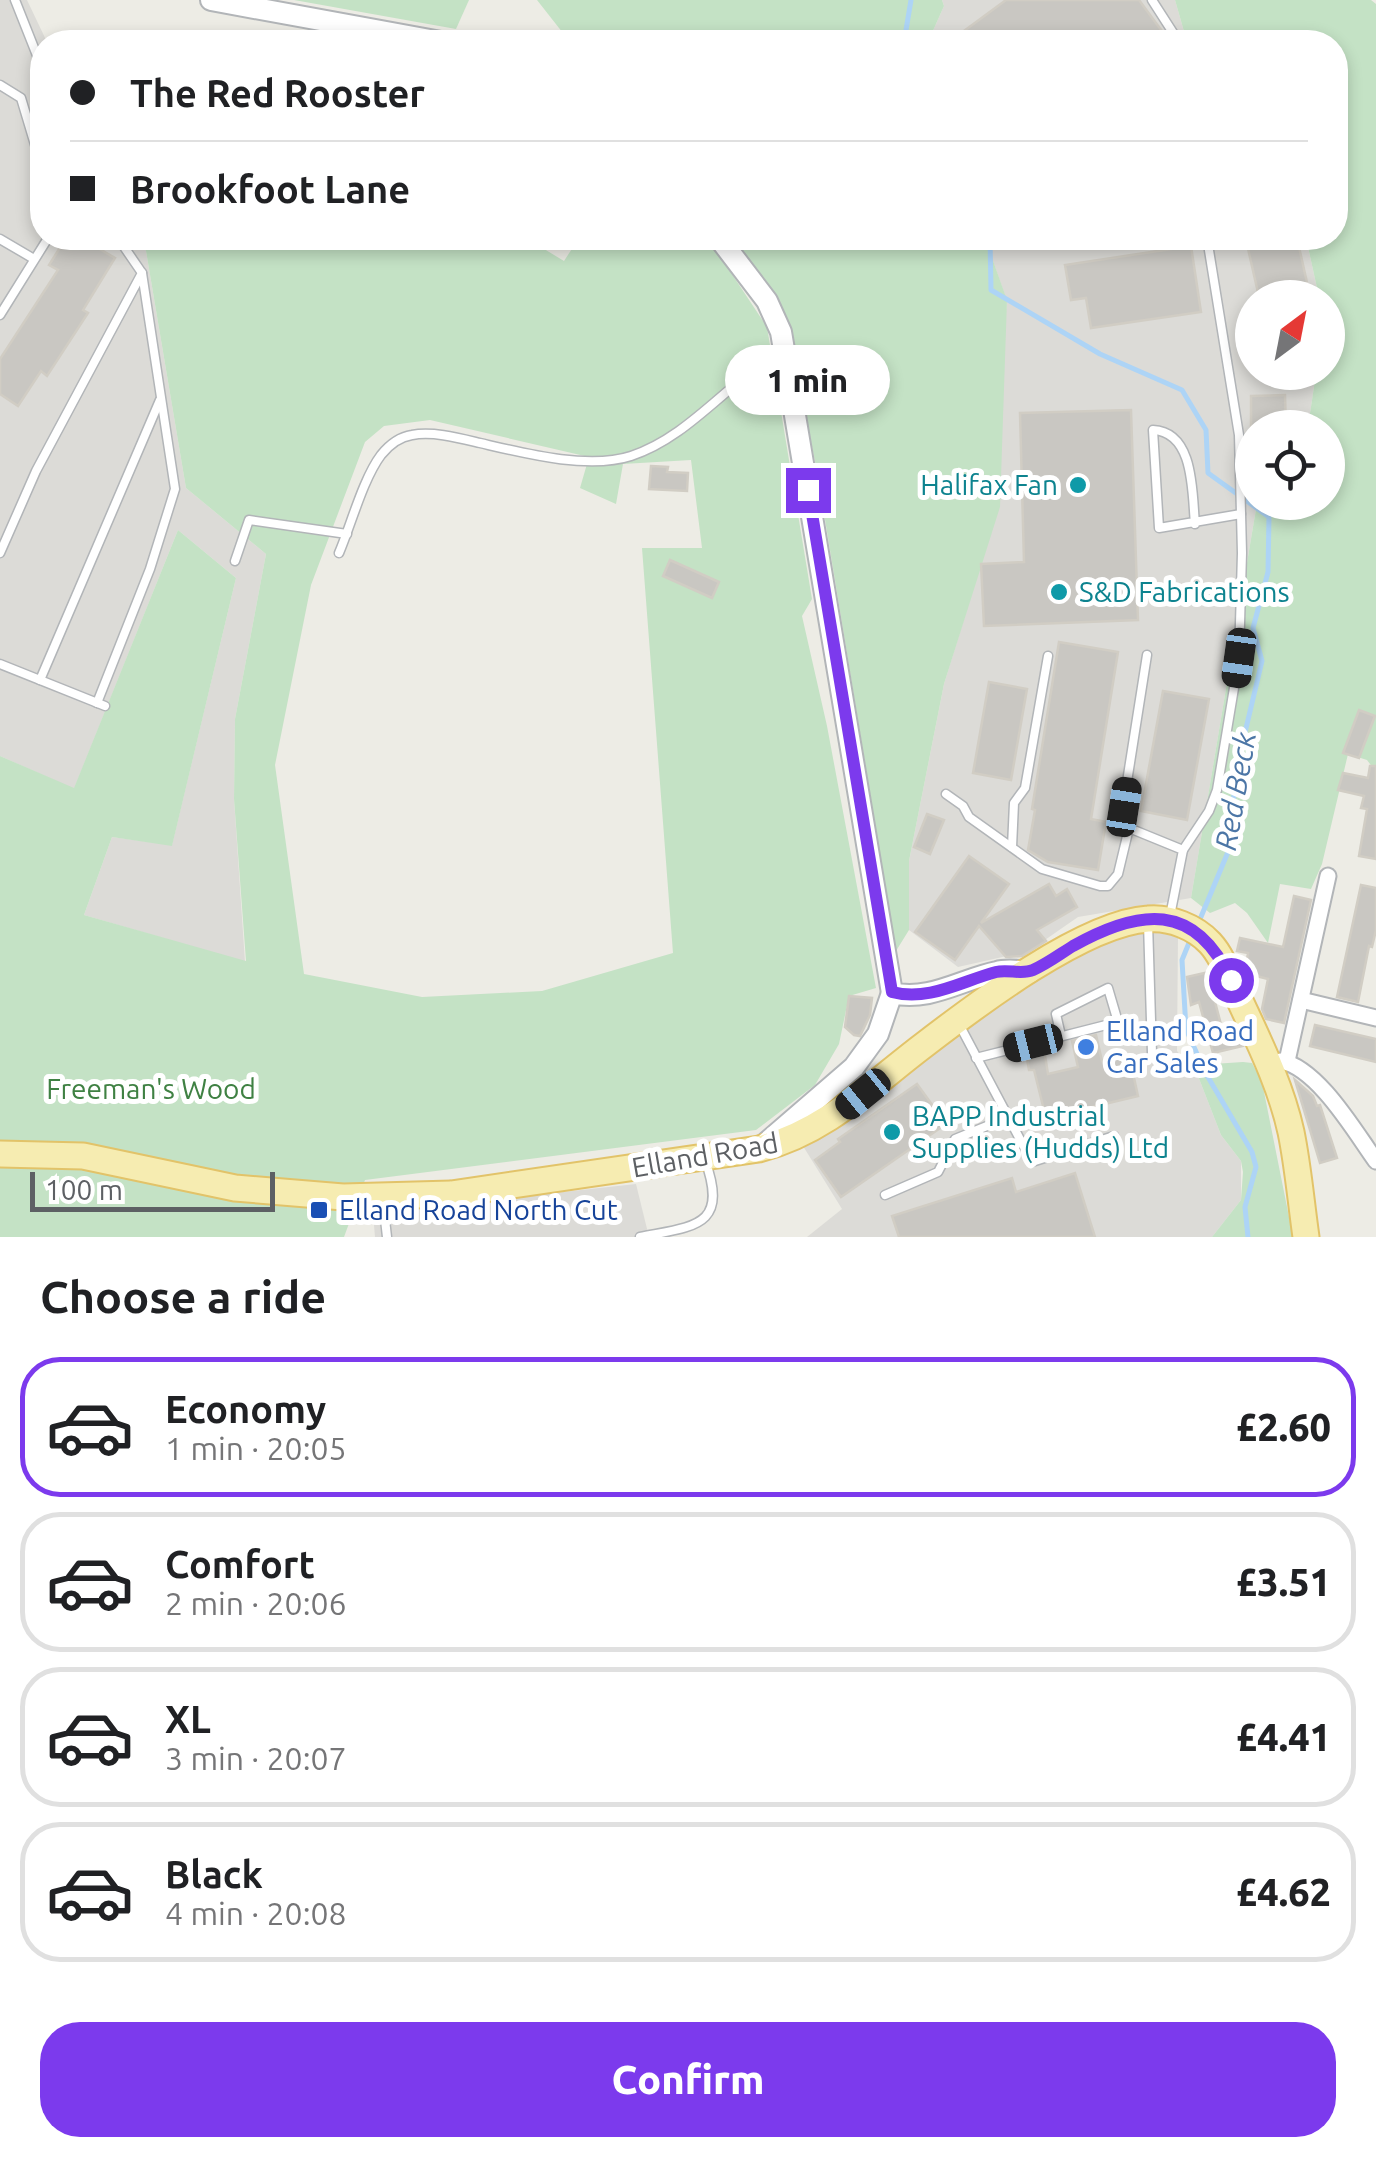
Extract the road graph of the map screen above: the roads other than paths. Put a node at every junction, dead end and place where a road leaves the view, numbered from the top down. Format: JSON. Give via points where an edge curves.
{"nodes":[{"id":1,"x":16,"y":0,"type":"edge"},
{"id":2,"x":211,"y":0,"type":"edge"},
{"id":3,"x":1152,"y":0,"type":"edge"},
{"id":4,"x":375,"y":30,"type":"edge"},
{"id":5,"x":1171,"y":30,"type":"edge"},
{"id":6,"x":30,"y":37,"type":"edge"},
{"id":7,"x":0,"y":85,"type":"edge"},
{"id":8,"x":30,"y":126,"type":"edge"},
{"id":9,"x":0,"y":239,"type":"edge"},
{"id":10,"x":40,"y":250,"type":"edge"},
{"id":11,"x":126,"y":250,"type":"edge"},
{"id":12,"x":728,"y":250,"type":"edge"},
{"id":13,"x":1209,"y":250,"type":"edge"},
{"id":14,"x":34,"y":259,"type":"junction"},
{"id":15,"x":142,"y":272,"type":"junction"},
{"id":16,"x":0,"y":315,"type":"edge"},
{"id":17,"x":784,"y":349,"type":"junction"},
{"id":18,"x":160,"y":400,"type":"junction"},
{"id":19,"x":1235,"y":410,"type":"edge"},
{"id":20,"x":1235,"y":514,"type":"edge"},
{"id":21,"x":1241,"y":520,"type":"edge"},
{"id":22,"x":1195,"y":524,"type":"junction"},
{"id":23,"x":347,"y":534,"type":"junction"},
{"id":24,"x":0,"y":553,"type":"edge"},
{"id":25,"x":339,"y":554,"type":"dead end"},
{"id":26,"x":235,"y":561,"type":"dead end"},
{"id":27,"x":1146,"y":655,"type":"dead end"},
{"id":28,"x":1048,"y":656,"type":"dead end"},
{"id":29,"x":0,"y":664,"type":"edge"},
{"id":30,"x":40,"y":680,"type":"junction"},
{"id":31,"x":946,"y":794,"type":"dead end"},
{"id":32,"x":1129,"y":828,"type":"junction"},
{"id":33,"x":1012,"y":847,"type":"junction"},
{"id":34,"x":1183,"y":850,"type":"junction"},
{"id":35,"x":1328,"y":876,"type":"dead end"},
{"id":36,"x":1176,"y":925,"type":"junction"},
{"id":37,"x":1030,"y":972,"type":"junction"},
{"id":38,"x":892,"y":992,"type":"junction"},
{"id":39,"x":1301,"y":1000,"type":"junction"},
{"id":40,"x":1376,"y":1018,"type":"edge"},
{"id":41,"x":956,"y":1020,"type":"junction"},
{"id":42,"x":1062,"y":1036,"type":"junction"},
{"id":43,"x":1152,"y":1053,"type":"dead end"},
{"id":44,"x":976,"y":1058,"type":"junction"},
{"id":45,"x":1278,"y":1062,"type":"junction"},
{"id":46,"x":1009,"y":1116,"type":"junction"},
{"id":47,"x":1114,"y":1136,"type":"dead end"},
{"id":48,"x":759,"y":1149,"type":"junction"},
{"id":49,"x":0,"y":1154,"type":"edge"},
{"id":50,"x":704,"y":1157,"type":"junction"},
{"id":51,"x":1376,"y":1162,"type":"edge"},
{"id":52,"x":382,"y":1196,"type":"junction"},
{"id":53,"x":886,"y":1196,"type":"dead end"},
{"id":54,"x":387,"y":1237,"type":"edge"},
{"id":55,"x":640,"y":1237,"type":"edge"},
{"id":56,"x":1306,"y":1237,"type":"edge"}],
"edges":[{"from":1,"to":6,"type":"lane"},
{"from":2,"to":4,"type":"street"},
{"from":3,"to":5,"type":"lane"},
{"from":7,"to":8,"type":"lane","via":[[22,98]]},
{"from":9,"to":14,"type":"lane"},
{"from":10,"to":14,"type":"lane"},
{"from":11,"to":15,"type":"lane"},
{"from":12,"to":17,"type":"street","via":[[767,301]]},
{"from":13,"to":19,"type":"lane"},
{"from":14,"to":16,"type":"lane"},
{"from":15,"to":18,"type":"lane"},
{"from":15,"to":24,"type":"lane"},
{"from":17,"to":23,"type":"lane","via":[[682,428],[628,457],[550,457],[439,435],[402,438],[378,458]]},
{"from":17,"to":38,"type":"street"},
{"from":18,"to":30,"type":"lane"},
{"from":18,"to":30,"type":"lane","via":[[175,489],[101,704]]},
{"from":20,"to":22,"type":"lane"},
{"from":21,"to":34,"type":"lane","via":[[1239,658],[1223,759],[1209,811]]},
{"from":22,"to":22,"type":"lane","via":[[1159,528],[1153,430],[1180,446],[1190,464]]},
{"from":23,"to":25,"type":"lane"},
{"from":23,"to":26,"type":"lane","via":[[249,520]]},
{"from":27,"to":32,"type":"lane","via":[[1124,807]]},
{"from":28,"to":33,"type":"lane","via":[[1025,788],[1014,802]]},
{"from":29,"to":30,"type":"lane"},
{"from":31,"to":33,"type":"lane"},
{"from":32,"to":33,"type":"lane","via":[[1118,874],[1108,886],[1042,869]]},
{"from":32,"to":34,"type":"lane"},
{"from":34,"to":36,"type":"lane"},
{"from":35,"to":39,"type":"street"},
{"from":36,"to":37,"type":"main road","name":"Elland Road","via":[[1098,933]]},
{"from":36,"to":43,"type":"lane"},
{"from":36,"to":45,"type":"main road","via":[[1212,946]]},
{"from":37,"to":38,"type":"street","via":[[1000,970],[933,992]]},
{"from":37,"to":41,"type":"main road","name":"Elland Road"},
{"from":38,"to":48,"type":"street","via":[[878,1034],[854,1068]]},
{"from":39,"to":40,"type":"street"},
{"from":39,"to":45,"type":"street"},
{"from":41,"to":44,"type":"lane"},
{"from":41,"to":48,"type":"main road","name":"Elland Road","via":[[826,1122]]},
{"from":42,"to":42,"type":"lane","via":[[1118,1022],[1108,988],[1056,1014]]},
{"from":42,"to":44,"type":"lane"},
{"from":44,"to":46,"type":"lane"},
{"from":45,"to":51,"type":"street","via":[[1323,1090]]},
{"from":45,"to":56,"type":"main road"},
{"from":46,"to":47,"type":"lane","via":[[1032,1162]]},
{"from":46,"to":53,"type":"lane","via":[[962,1134],[938,1172]]},
{"from":48,"to":50,"type":"main road","name":"Elland Road"},
{"from":49,"to":52,"type":"main road","name":"Elland Road","via":[[83,1156],[235,1188]]},
{"from":50,"to":52,"type":"main road","name":"Elland Road","via":[[450,1194]]},
{"from":50,"to":55,"type":"lane","via":[[715,1190],[706,1216],[685,1228]]},
{"from":52,"to":54,"type":"lane"}]}
